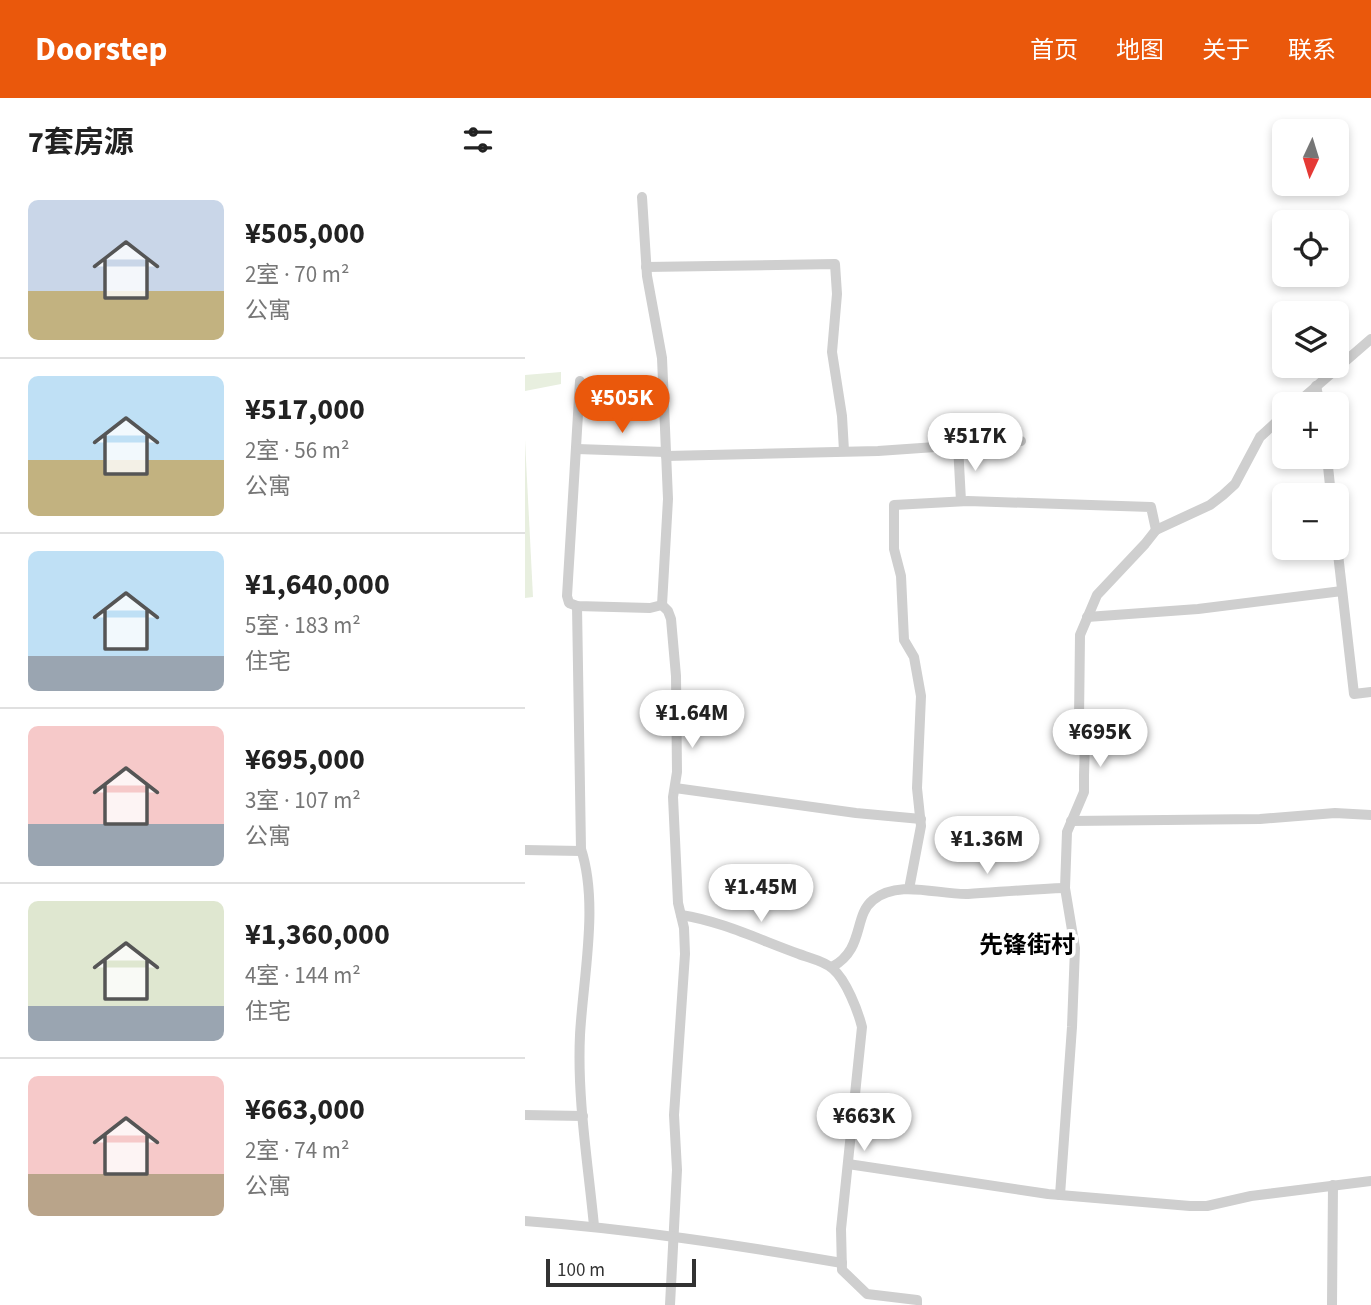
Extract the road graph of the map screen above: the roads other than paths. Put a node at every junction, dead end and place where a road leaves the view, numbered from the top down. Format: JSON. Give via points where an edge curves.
{"nodes":[{"id":1,"x":642,"y":197,"type":"dead end"},
{"id":2,"x":646,"y":267,"type":"junction"},
{"id":3,"x":1371,"y":339,"type":"edge"},
{"id":4,"x":580,"y":381,"type":"dead end"},
{"id":5,"x":1317,"y":386,"type":"junction"},
{"id":6,"x":1310,"y":392,"type":"edge"},
{"id":7,"x":1318,"y":392,"type":"edge"},
{"id":8,"x":1272,"y":426,"type":"edge"},
{"id":9,"x":1021,"y":441,"type":"dead end"},
{"id":10,"x":958,"y":445,"type":"junction"},
{"id":11,"x":577,"y":449,"type":"junction"},
{"id":12,"x":844,"y":451,"type":"junction"},
{"id":13,"x":666,"y":454,"type":"junction"},
{"id":14,"x":961,"y":501,"type":"junction"},
{"id":15,"x":1156,"y":530,"type":"junction"},
{"id":16,"x":1339,"y":560,"type":"edge"},
{"id":17,"x":1342,"y":592,"type":"junction"},
{"id":18,"x":662,"y":605,"type":"junction"},
{"id":19,"x":577,"y":606,"type":"junction"},
{"id":20,"x":1087,"y":617,"type":"junction"},
{"id":21,"x":1371,"y":692,"type":"edge"},
{"id":22,"x":675,"y":788,"type":"junction"},
{"id":23,"x":1371,"y":815,"type":"edge"},
{"id":24,"x":921,"y":819,"type":"junction"},
{"id":25,"x":1071,"y":821,"type":"junction"},
{"id":26,"x":525,"y":850,"type":"edge"},
{"id":27,"x":581,"y":851,"type":"junction"},
{"id":28,"x":1065,"y":888,"type":"junction"},
{"id":29,"x":909,"y":889,"type":"junction"},
{"id":30,"x":681,"y":915,"type":"junction"},
{"id":31,"x":831,"y":967,"type":"junction"},
{"id":32,"x":525,"y":1115,"type":"edge"},
{"id":33,"x":583,"y":1116,"type":"junction"},
{"id":34,"x":848,"y":1164,"type":"junction"},
{"id":35,"x":1371,"y":1181,"type":"edge"},
{"id":36,"x":1333,"y":1185,"type":"junction"},
{"id":37,"x":1059,"y":1195,"type":"junction"},
{"id":38,"x":525,"y":1221,"type":"edge"},
{"id":39,"x":594,"y":1226,"type":"junction"},
{"id":40,"x":674,"y":1236,"type":"junction"},
{"id":41,"x":842,"y":1263,"type":"junction"},
{"id":42,"x":670,"y":1305,"type":"edge"},
{"id":43,"x":917,"y":1305,"type":"edge"},
{"id":44,"x":1332,"y":1305,"type":"edge"}],
"edges":[{"from":1,"to":2,"type":"street"},
{"from":2,"to":12,"type":"street","via":[[835,264],[832,352]]},
{"from":2,"to":13,"type":"street","via":[[662,358]]},
{"from":3,"to":5,"type":"street"},
{"from":4,"to":11,"type":"street"},
{"from":5,"to":6,"type":"street"},
{"from":5,"to":7,"type":"street"},
{"from":8,"to":15,"type":"street","via":[[1223,495]]},
{"from":9,"to":10,"type":"street"},
{"from":10,"to":12,"type":"street"},
{"from":10,"to":14,"type":"street"},
{"from":11,"to":13,"type":"street"},
{"from":11,"to":19,"type":"street","via":[[567,596],[569,603]]},
{"from":12,"to":13,"type":"street"},
{"from":13,"to":18,"type":"street"},
{"from":14,"to":15,"type":"street","via":[[1151,507]]},
{"from":14,"to":24,"type":"street","via":[[894,505],[904,640],[914,657],[921,696]]},
{"from":15,"to":20,"type":"street","via":[[1097,595]]},
{"from":16,"to":17,"type":"street"},
{"from":17,"to":20,"type":"street"},
{"from":17,"to":21,"type":"street","via":[[1354,694]]},
{"from":18,"to":19,"type":"street"},
{"from":18,"to":22,"type":"street","via":[[671,619],[676,676]]},
{"from":19,"to":27,"type":"street"},
{"from":20,"to":25,"type":"street","via":[[1079,649],[1084,792]]},
{"from":22,"to":24,"type":"street"},
{"from":22,"to":30,"type":"street"},
{"from":23,"to":25,"type":"street"},
{"from":24,"to":29,"type":"street"},
{"from":25,"to":28,"type":"street"},
{"from":26,"to":27,"type":"street"},
{"from":27,"to":33,"type":"street","via":[[588,877],[588,967],[580,1033]]},
{"from":28,"to":29,"type":"street","via":[[968,894]]},
{"from":28,"to":37,"type":"street","via":[[1075,948]]},
{"from":29,"to":31,"type":"street","via":[[873,900],[852,948]]},
{"from":30,"to":31,"type":"street","via":[[703,918]]},
{"from":30,"to":40,"type":"street","via":[[685,954],[674,1115]]},
{"from":31,"to":34,"type":"street","via":[[855,1005],[862,1027]]},
{"from":32,"to":33,"type":"street"},
{"from":33,"to":39,"type":"street"},
{"from":34,"to":37,"type":"street"},
{"from":34,"to":41,"type":"street"},
{"from":35,"to":36,"type":"street"},
{"from":36,"to":37,"type":"street","via":[[1207,1206]]},
{"from":36,"to":44,"type":"street"},
{"from":38,"to":39,"type":"street"},
{"from":39,"to":40,"type":"street"},
{"from":40,"to":41,"type":"street"},
{"from":40,"to":42,"type":"street"},
{"from":41,"to":43,"type":"street","via":[[845,1276],[867,1294],[917,1300]]}]}
